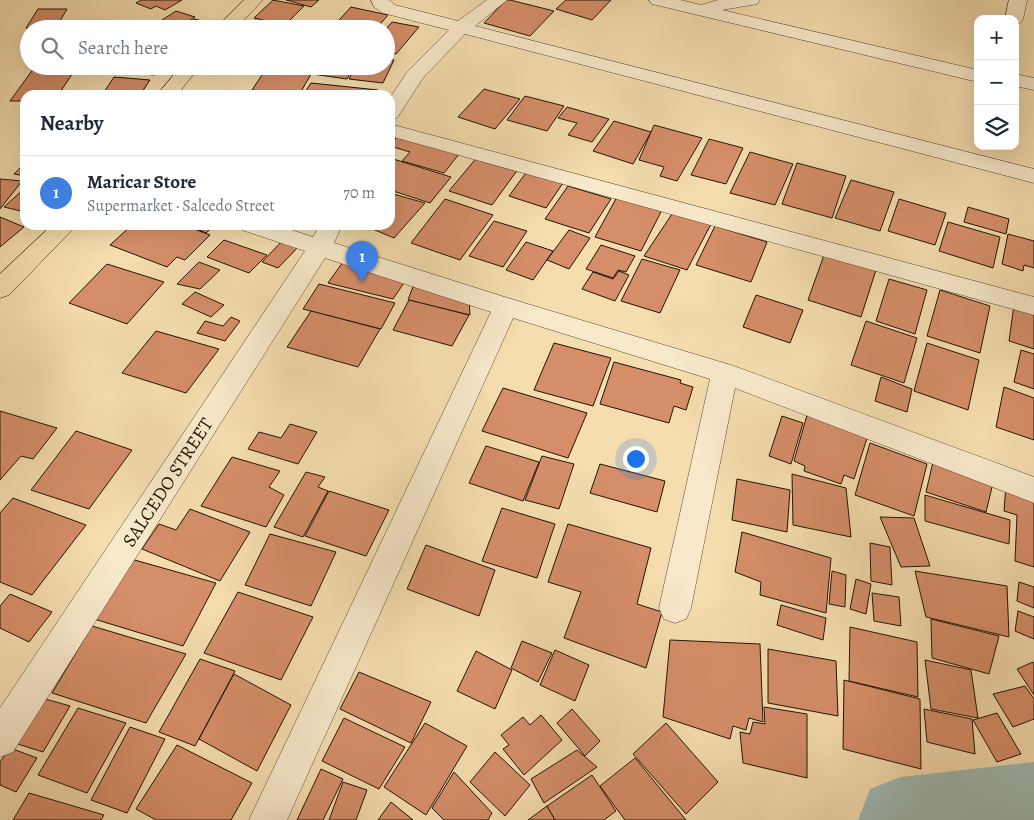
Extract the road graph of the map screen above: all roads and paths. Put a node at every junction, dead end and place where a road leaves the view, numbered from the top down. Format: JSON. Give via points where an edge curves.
{"nodes":[{"id":1,"x":254,"y":0,"type":"edge"},
{"id":2,"x":380,"y":0,"type":"edge"},
{"id":3,"x":498,"y":0,"type":"edge"},
{"id":4,"x":658,"y":0,"type":"edge"},
{"id":5,"x":751,"y":0,"type":"edge"},
{"id":6,"x":693,"y":9,"type":"junction"},
{"id":7,"x":1016,"y":9,"type":"edge"},
{"id":8,"x":1034,"y":11,"type":"edge"},
{"id":9,"x":233,"y":20,"type":"edge"},
{"id":10,"x":461,"y":28,"type":"junction"},
{"id":11,"x":184,"y":75,"type":"edge"},
{"id":12,"x":974,"y":75,"type":"edge"},
{"id":13,"x":1019,"y":81,"type":"edge"},
{"id":14,"x":1034,"y":84,"type":"edge"},
{"id":15,"x":171,"y":90,"type":"edge"},
{"id":16,"x":395,"y":106,"type":"edge"},
{"id":17,"x":395,"y":131,"type":"edge"},
{"id":18,"x":1033,"y":176,"type":"edge"},
{"id":19,"x":61,"y":230,"type":"edge"},
{"id":20,"x":285,"y":230,"type":"edge"},
{"id":21,"x":326,"y":236,"type":"edge"},
{"id":22,"x":0,"y":289,"type":"edge"},
{"id":23,"x":506,"y":306,"type":"junction"},
{"id":24,"x":1034,"y":306,"type":"edge"},
{"id":25,"x":725,"y":373,"type":"junction"},
{"id":26,"x":1034,"y":490,"type":"edge"},
{"id":27,"x":675,"y":608,"type":"dead end"},
{"id":28,"x":0,"y":738,"type":"edge"},
{"id":29,"x":268,"y":820,"type":"edge"}],
"edges":[{"from":1,"to":9,"type":"main road"},
{"from":2,"to":10,"type":"street","via":[[390,9]]},
{"from":3,"to":10,"type":"street"},
{"from":4,"to":6,"type":"street"},
{"from":5,"to":6,"type":"street"},
{"from":6,"to":12,"type":"street"},
{"from":7,"to":8,"type":"street"},
{"from":10,"to":16,"type":"street","via":[[415,75]]},
{"from":10,"to":18,"type":"street"},
{"from":11,"to":15,"type":"main road"},
{"from":13,"to":14,"type":"street"},
{"from":17,"to":24,"type":"street"},
{"from":19,"to":22,"type":"main road"},
{"from":20,"to":21,"type":"street"},
{"from":21,"to":23,"type":"street"},
{"from":21,"to":28,"type":"street","name":"SALCEDO STREET"},
{"from":23,"to":25,"type":"street"},
{"from":23,"to":29,"type":"street"},
{"from":25,"to":26,"type":"street"},
{"from":25,"to":27,"type":"street"}]}
